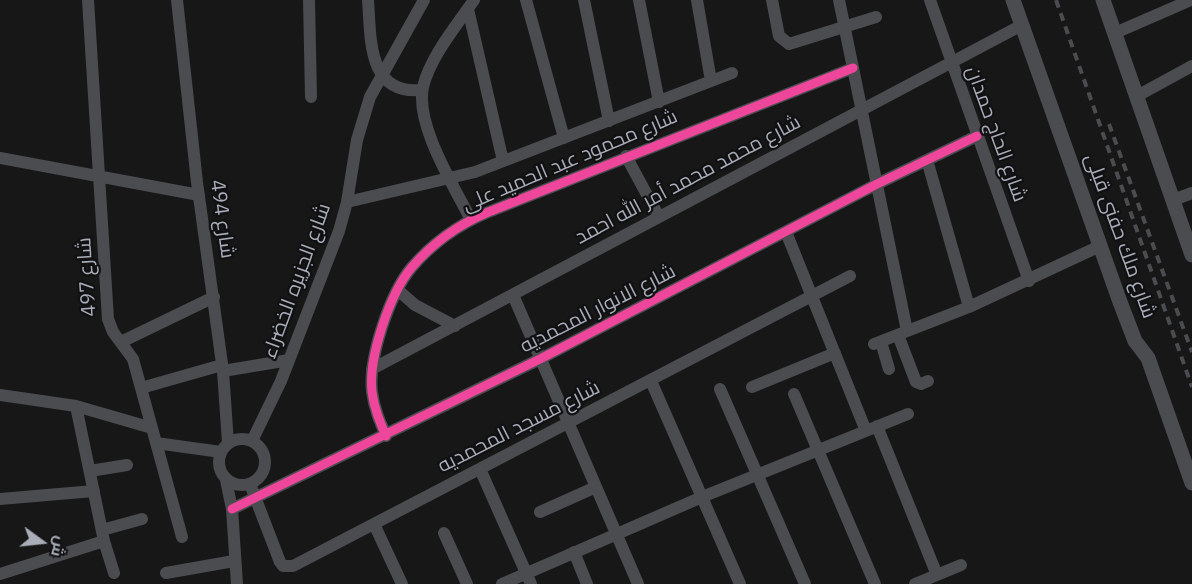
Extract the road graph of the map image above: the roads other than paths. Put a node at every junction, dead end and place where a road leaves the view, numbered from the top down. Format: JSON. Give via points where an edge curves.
{"nodes":[{"id":1,"x":88,"y":0,"type":"edge"},
{"id":2,"x":177,"y":0,"type":"edge"},
{"id":3,"x":309,"y":0,"type":"edge"},
{"id":4,"x":368,"y":0,"type":"edge"},
{"id":5,"x":424,"y":0,"type":"edge"},
{"id":6,"x":526,"y":0,"type":"edge"},
{"id":7,"x":584,"y":0,"type":"edge"},
{"id":8,"x":639,"y":0,"type":"edge"},
{"id":9,"x":697,"y":0,"type":"edge"},
{"id":10,"x":772,"y":0,"type":"edge"},
{"id":11,"x":839,"y":0,"type":"edge"},
{"id":12,"x":930,"y":0,"type":"edge"},
{"id":13,"x":1013,"y":0,"type":"edge"},
{"id":14,"x":1103,"y":0,"type":"edge"},
{"id":15,"x":1191,"y":0,"type":"edge"},
{"id":16,"x":471,"y":5,"type":"edge"},
{"id":17,"x":876,"y":17,"type":"dead end"},
{"id":18,"x":1022,"y":25,"type":"junction"},
{"id":19,"x":845,"y":27,"type":"junction"},
{"id":20,"x":1114,"y":33,"type":"junction"},
{"id":21,"x":952,"y":63,"type":"junction"},
{"id":22,"x":853,"y":68,"type":"junction"},
{"id":23,"x":1191,"y":71,"type":"edge"},
{"id":24,"x":732,"y":73,"type":"dead end"},
{"id":25,"x":380,"y":74,"type":"junction"},
{"id":26,"x":711,"y":81,"type":"junction"},
{"id":27,"x":423,"y":90,"type":"junction"},
{"id":28,"x":1137,"y":96,"type":"junction"},
{"id":29,"x":311,"y":98,"type":"dead end"},
{"id":30,"x":659,"y":102,"type":"junction"},
{"id":31,"x":861,"y":111,"type":"junction"},
{"id":32,"x":609,"y":121,"type":"junction"},
{"id":33,"x":977,"y":136,"type":"junction"},
{"id":34,"x":564,"y":138,"type":"junction"},
{"id":35,"x":626,"y":156,"type":"junction"},
{"id":36,"x":0,"y":158,"type":"edge"},
{"id":37,"x":927,"y":160,"type":"junction"},
{"id":38,"x":503,"y":161,"type":"junction"},
{"id":39,"x":99,"y":175,"type":"junction"},
{"id":40,"x":451,"y":180,"type":"junction"},
{"id":41,"x":877,"y":184,"type":"junction"},
{"id":42,"x":1192,"y":193,"type":"edge"},
{"id":43,"x":199,"y":195,"type":"junction"},
{"id":44,"x":1173,"y":200,"type":"junction"},
{"id":45,"x":347,"y":202,"type":"junction"},
{"id":46,"x":659,"y":217,"type":"junction"},
{"id":47,"x":471,"y":220,"type":"junction"},
{"id":48,"x":786,"y":232,"type":"junction"},
{"id":49,"x":1100,"y":246,"type":"junction"},
{"id":50,"x":1192,"y":255,"type":"edge"},
{"id":51,"x":849,"y":276,"type":"dead end"},
{"id":52,"x":1029,"y":281,"type":"junction"},
{"id":53,"x":399,"y":291,"type":"junction"},
{"id":54,"x":513,"y":295,"type":"junction"},
{"id":55,"x":812,"y":296,"type":"junction"},
{"id":56,"x":214,"y":297,"type":"junction"},
{"id":57,"x":969,"y":307,"type":"junction"},
{"id":58,"x":455,"y":326,"type":"junction"},
{"id":59,"x":902,"y":333,"type":"junction"},
{"id":60,"x":121,"y":342,"type":"junction"},
{"id":61,"x":835,"y":353,"type":"junction"},
{"id":62,"x":540,"y":359,"type":"junction"},
{"id":63,"x":289,"y":360,"type":"junction"},
{"id":64,"x":222,"y":368,"type":"junction"},
{"id":65,"x":372,"y":369,"type":"junction"},
{"id":66,"x":890,"y":369,"type":"dead end"},
{"id":67,"x":651,"y":381,"type":"junction"},
{"id":68,"x":928,"y":381,"type":"dead end"},
{"id":69,"x":753,"y":387,"type":"dead end"},
{"id":70,"x":141,"y":388,"type":"junction"},
{"id":71,"x":720,"y":389,"type":"dead end"},
{"id":72,"x":794,"y":393,"type":"dead end"},
{"id":73,"x":0,"y":395,"type":"edge"},
{"id":74,"x":76,"y":406,"type":"junction"},
{"id":75,"x":908,"y":414,"type":"dead end"},
{"id":76,"x":568,"y":423,"type":"junction"},
{"id":77,"x":152,"y":428,"type":"junction"},
{"id":78,"x":872,"y":428,"type":"junction"},
{"id":79,"x":386,"y":436,"type":"junction"},
{"id":80,"x":252,"y":441,"type":"junction"},
{"id":81,"x":156,"y":443,"type":"junction"},
{"id":82,"x":225,"y":448,"type":"junction"},
{"id":83,"x":818,"y":450,"type":"junction"},
{"id":84,"x":127,"y":465,"type":"dead end"},
{"id":85,"x":480,"y":469,"type":"junction"},
{"id":86,"x":90,"y":471,"type":"junction"},
{"id":87,"x":757,"y":474,"type":"junction"},
{"id":88,"x":226,"y":480,"type":"junction"},
{"id":89,"x":1192,"y":483,"type":"edge"},
{"id":90,"x":250,"y":484,"type":"junction"},
{"id":91,"x":596,"y":487,"type":"junction"},
{"id":92,"x":94,"y":491,"type":"junction"},
{"id":93,"x":702,"y":497,"type":"junction"},
{"id":94,"x":0,"y":499,"type":"edge"},
{"id":95,"x":256,"y":499,"type":"junction"},
{"id":96,"x":232,"y":509,"type":"junction"},
{"id":97,"x":540,"y":512,"type":"dead end"},
{"id":98,"x":142,"y":519,"type":"dead end"},
{"id":99,"x":374,"y":524,"type":"junction"},
{"id":100,"x":444,"y":533,"type":"dead end"},
{"id":101,"x":616,"y":534,"type":"junction"},
{"id":102,"x":103,"y":535,"type":"junction"},
{"id":103,"x":182,"y":537,"type":"dead end"},
{"id":104,"x":574,"y":552,"type":"junction"},
{"id":105,"x":234,"y":561,"type":"junction"},
{"id":106,"x":961,"y":565,"type":"dead end"},
{"id":107,"x":114,"y":573,"type":"dead end"},
{"id":108,"x":166,"y":573,"type":"dead end"},
{"id":109,"x":0,"y":574,"type":"edge"},
{"id":110,"x":937,"y":575,"type":"junction"},
{"id":111,"x":528,"y":579,"type":"edge"},
{"id":112,"x":237,"y":584,"type":"edge"},
{"id":113,"x":402,"y":584,"type":"edge"},
{"id":114,"x":467,"y":584,"type":"edge"},
{"id":115,"x":502,"y":584,"type":"edge"},
{"id":116,"x":587,"y":584,"type":"edge"},
{"id":117,"x":638,"y":584,"type":"edge"},
{"id":118,"x":740,"y":584,"type":"edge"},
{"id":119,"x":805,"y":584,"type":"edge"},
{"id":120,"x":875,"y":584,"type":"edge"},
{"id":121,"x":915,"y":584,"type":"edge"}],
"edges":[{"from":1,"to":39,"type":"street","name":"شارع 497"},
{"from":2,"to":43,"type":"street","name":"شارع 494"},
{"from":3,"to":29,"type":"street"},
{"from":4,"to":25,"type":"street","via":[[372,48]]},
{"from":5,"to":25,"type":"street","name":"شارع الجزيره الخضراء"},
{"from":6,"to":34,"type":"street"},
{"from":7,"to":32,"type":"street"},
{"from":8,"to":30,"type":"street"},
{"from":9,"to":26,"type":"street"},
{"from":10,"to":19,"type":"street","via":[[779,36],[786,43],[795,44]]},
{"from":11,"to":19,"type":"street"},
{"from":12,"to":21,"type":"street","name":"شارع الحاج حمدان"},
{"from":13,"to":18,"type":"street","name":"شارع ملك حفنى قبلى"},
{"from":14,"to":20,"type":"street"},
{"from":15,"to":20,"type":"street"},
{"from":16,"to":27,"type":"street","via":[[433,64]]},
{"from":16,"to":38,"type":"street"},
{"from":17,"to":19,"type":"street"},
{"from":18,"to":21,"type":"street","name":"شارع محمد محمد أمر الله احمد"},
{"from":18,"to":49,"type":"street","name":"شارع ملك حفنى قبلى"},
{"from":19,"to":22,"type":"street"},
{"from":20,"to":28,"type":"street"},
{"from":21,"to":31,"type":"street","name":"شارع محمد محمد أمر الله احمد"},
{"from":21,"to":33,"type":"street","name":"شارع الحاج حمدان"},
{"from":22,"to":31,"type":"street"},
{"from":22,"to":35,"type":"street","name":"شارع محمود عبد الحميد على"},
{"from":23,"to":28,"type":"street"},
{"from":24,"to":26,"type":"street"},
{"from":25,"to":27,"type":"street","via":[[399,88]]},
{"from":25,"to":45,"type":"street","name":"شارع الجزيره الخضراء","via":[[357,140]]},
{"from":26,"to":30,"type":"street"},
{"from":27,"to":40,"type":"street","via":[[430,134]]},
{"from":28,"to":44,"type":"street"},
{"from":30,"to":32,"type":"street"},
{"from":31,"to":41,"type":"street"},
{"from":31,"to":46,"type":"street","name":"شارع محمد محمد أمر الله احمد"},
{"from":32,"to":34,"type":"street"},
{"from":33,"to":37,"type":"street","name":"شارع الانوار المحمديه"},
{"from":33,"to":52,"type":"street","name":"شارع الحاج حمدان"},
{"from":34,"to":38,"type":"street"},
{"from":35,"to":46,"type":"street"},
{"from":35,"to":47,"type":"street","name":"شارع محمود عبد الحميد على"},
{"from":36,"to":39,"type":"street"},
{"from":37,"to":41,"type":"street","name":"شارع الانوار المحمديه"},
{"from":37,"to":57,"type":"street"},
{"from":38,"to":40,"type":"street"},
{"from":39,"to":43,"type":"street"},
{"from":39,"to":60,"type":"street","name":"شارع 497","via":[[108,319]]},
{"from":40,"to":45,"type":"street"},
{"from":40,"to":47,"type":"street"},
{"from":41,"to":48,"type":"street","name":"شارع الانوار المحمديه"},
{"from":41,"to":59,"type":"street"},
{"from":42,"to":44,"type":"street"},
{"from":43,"to":56,"type":"street","name":"شارع 494"},
{"from":44,"to":50,"type":"street"},
{"from":45,"to":63,"type":"street","name":"شارع الجزيره الخضراء"},
{"from":46,"to":54,"type":"street","name":"شارع محمد محمد أمر الله احمد"},
{"from":47,"to":53,"type":"street","name":"شارع محمود عبد الحميد على","via":[[449,233],[411,268]]},
{"from":48,"to":55,"type":"street"},
{"from":48,"to":62,"type":"street","name":"شارع الانوار المحمديه"},
{"from":49,"to":52,"type":"street"},
{"from":49,"to":89,"type":"street","name":"شارع ملك حفنى قبلى","via":[[1135,340],[1148,358]]},
{"from":51,"to":55,"type":"street","name":"شارع مسجد المحمديه"},
{"from":52,"to":57,"type":"street"},
{"from":53,"to":58,"type":"street","via":[[415,305]]},
{"from":53,"to":65,"type":"street","name":"شارع محمود عبد الحميد على","via":[[375,347]]},
{"from":54,"to":58,"type":"street","name":"شارع محمد محمد أمر الله احمد"},
{"from":54,"to":62,"type":"street"},
{"from":55,"to":61,"type":"street"},
{"from":55,"to":67,"type":"street","name":"شارع مسجد المحمديه"},
{"from":56,"to":60,"type":"street"},
{"from":56,"to":64,"type":"street","name":"شارع 494"},
{"from":57,"to":59,"type":"street"},
{"from":58,"to":65,"type":"street","name":"شارع محمد محمد أمر الله احمد"},
{"from":59,"to":66,"type":"street","via":[[878,343]]},
{"from":59,"to":68,"type":"street","via":[[916,382]]},
{"from":60,"to":70,"type":"street","name":"شارع 497","via":[[133,359]]},
{"from":61,"to":69,"type":"street"},
{"from":61,"to":78,"type":"street"},
{"from":62,"to":76,"type":"street"},
{"from":62,"to":79,"type":"street","name":"شارع الانوار المحمديه"},
{"from":63,"to":64,"type":"street"},
{"from":63,"to":80,"type":"street","name":"شارع الجزيره الخضراء"},
{"from":64,"to":70,"type":"street"},
{"from":64,"to":82,"type":"street","name":"شارع 494"},
{"from":65,"to":79,"type":"street","name":"شارع محمود عبد الحميد على","via":[[372,392]]},
{"from":67,"to":76,"type":"street","name":"شارع مسجد المحمديه"},
{"from":67,"to":93,"type":"street"},
{"from":70,"to":77,"type":"street","name":"شارع 497"},
{"from":71,"to":87,"type":"street"},
{"from":72,"to":83,"type":"street"},
{"from":73,"to":74,"type":"street"},
{"from":74,"to":77,"type":"street"},
{"from":74,"to":86,"type":"street"},
{"from":75,"to":78,"type":"street"},
{"from":76,"to":85,"type":"street","name":"شارع مسجد المحمديه"},
{"from":76,"to":91,"type":"street"},
{"from":77,"to":81,"type":"street","name":"شارع 497"},
{"from":78,"to":83,"type":"street"},
{"from":78,"to":110,"type":"street"},
{"from":79,"to":95,"type":"street","name":"شارع الانوار المحمديه"},
{"from":80,"to":82,"type":"street","via":[[236,440]]},
{"from":80,"to":90,"type":"street","via":[[260,448],[265,463],[259,478]]},
{"from":81,"to":82,"type":"street"},
{"from":81,"to":103,"type":"street","name":"شارع 497"},
{"from":82,"to":88,"type":"street","via":[[220,470]]},
{"from":83,"to":87,"type":"street"},
{"from":83,"to":120,"type":"street"},
{"from":84,"to":86,"type":"street"},
{"from":85,"to":99,"type":"street","name":"شارع مسجد المحمديه"},
{"from":85,"to":111,"type":"street"},
{"from":86,"to":92,"type":"street"},
{"from":87,"to":93,"type":"street"},
{"from":87,"to":119,"type":"street"},
{"from":88,"to":90,"type":"street","via":[[242,486]]},
{"from":88,"to":96,"type":"street"},
{"from":90,"to":95,"type":"street","name":"شارع مسجد المحمديه"},
{"from":91,"to":97,"type":"street"},
{"from":91,"to":101,"type":"street"},
{"from":92,"to":94,"type":"street"},
{"from":92,"to":102,"type":"street"},
{"from":93,"to":101,"type":"street"},
{"from":93,"to":118,"type":"street"},
{"from":95,"to":96,"type":"street","name":"شارع الانوار المحمديه"},
{"from":95,"to":99,"type":"street","name":"شارع مسجد المحمديه","via":[[280,562],[288,567]]},
{"from":96,"to":105,"type":"street"},
{"from":98,"to":102,"type":"street"},
{"from":99,"to":113,"type":"street"},
{"from":100,"to":114,"type":"street"},
{"from":101,"to":104,"type":"street"},
{"from":101,"to":117,"type":"street"},
{"from":102,"to":107,"type":"street"},
{"from":102,"to":109,"type":"street"},
{"from":104,"to":111,"type":"street"},
{"from":104,"to":116,"type":"street"},
{"from":105,"to":108,"type":"street"},
{"from":105,"to":112,"type":"street"},
{"from":106,"to":110,"type":"street"},
{"from":110,"to":121,"type":"street"},
{"from":111,"to":115,"type":"street"}]}
